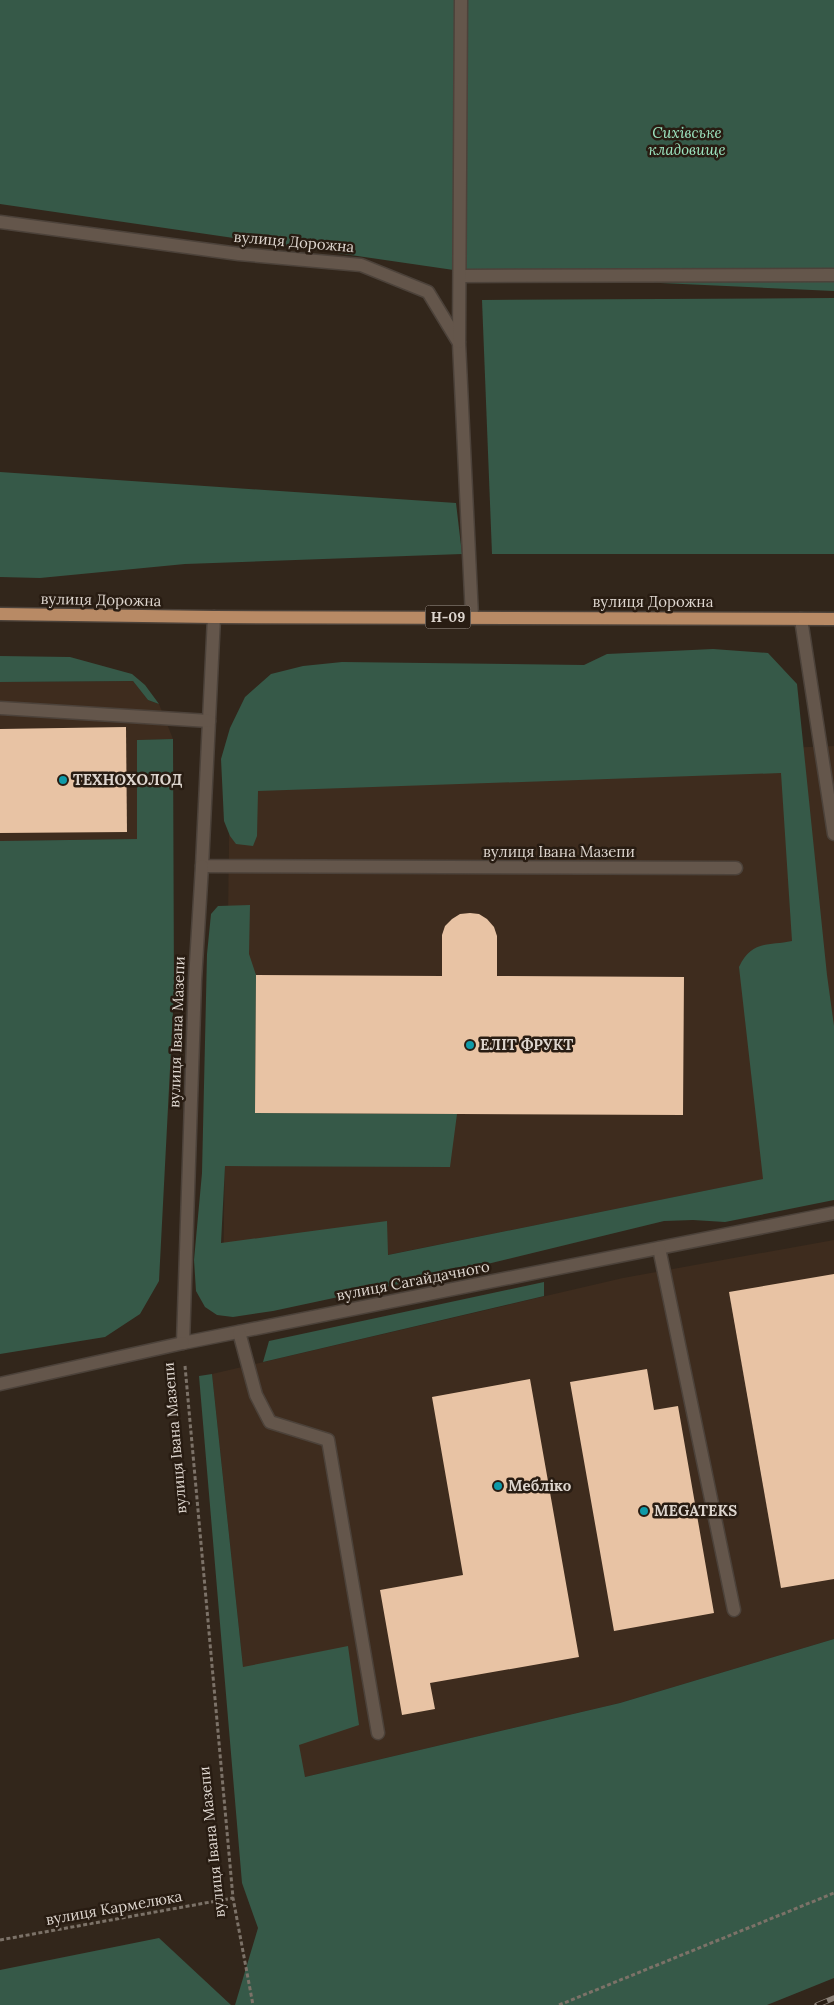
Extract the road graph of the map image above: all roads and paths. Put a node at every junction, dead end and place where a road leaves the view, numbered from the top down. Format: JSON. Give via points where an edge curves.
{"nodes":[{"id":1,"x":460,"y":0,"type":"edge"},
{"id":2,"x":0,"y":222,"type":"edge"},
{"id":3,"x":834,"y":275,"type":"edge"},
{"id":4,"x":460,"y":276,"type":"junction"},
{"id":5,"x":459,"y":343,"type":"junction"},
{"id":6,"x":0,"y":614,"type":"edge"},
{"id":7,"x":214,"y":617,"type":"junction"},
{"id":8,"x":472,"y":617,"type":"junction"},
{"id":9,"x":801,"y":619,"type":"junction"},
{"id":10,"x":834,"y":619,"type":"edge"},
{"id":11,"x":0,"y":708,"type":"edge"},
{"id":12,"x":209,"y":721,"type":"junction"},
{"id":13,"x":834,"y":834,"type":"edge"},
{"id":14,"x":202,"y":866,"type":"junction"},
{"id":15,"x":736,"y":868,"type":"dead end"},
{"id":16,"x":834,"y":1213,"type":"edge"},
{"id":17,"x":660,"y":1248,"type":"junction"},
{"id":18,"x":239,"y":1332,"type":"junction"},
{"id":19,"x":183,"y":1344,"type":"junction"},
{"id":20,"x":0,"y":1384,"type":"edge"},
{"id":21,"x":734,"y":1610,"type":"dead end"},
{"id":22,"x":378,"y":1733,"type":"dead end"},
{"id":23,"x":834,"y":1893,"type":"edge"},
{"id":24,"x":232,"y":1898,"type":"junction"},
{"id":25,"x":0,"y":1940,"type":"edge"},
{"id":26,"x":252,"y":2005,"type":"edge"},
{"id":27,"x":559,"y":2005,"type":"edge"}],
"edges":[{"from":1,"to":4,"type":"street"},
{"from":2,"to":5,"type":"street","name":"вулиця Дорожна","via":[[239,254],[361,265],[428,292]]},
{"from":3,"to":4,"type":"street"},
{"from":4,"to":5,"type":"street"},
{"from":5,"to":8,"type":"street","name":"вулиця Дорожна"},
{"from":6,"to":7,"type":"main road","name":"вулиця Дорожна","number":"Н-09"},
{"from":7,"to":8,"type":"main road","name":"вулиця Дорожна","number":"Н-09"},
{"from":7,"to":12,"type":"street","name":"вулиця Івана Мазепи"},
{"from":8,"to":9,"type":"main road","name":"вулиця Дорожна","number":"Н-09"},
{"from":9,"to":10,"type":"main road","name":"вулиця Дорожна","number":"Н-09"},
{"from":9,"to":13,"type":"street"},
{"from":11,"to":12,"type":"street"},
{"from":12,"to":14,"type":"street","name":"вулиця Івана Мазепи"},
{"from":14,"to":15,"type":"street","name":"вулиця Івана Мазепи"},
{"from":14,"to":19,"type":"street","name":"вулиця Івана Мазепи"},
{"from":16,"to":17,"type":"street","name":"вулиця Сагайдачного"},
{"from":17,"to":18,"type":"street","name":"вулиця Сагайдачного"},
{"from":17,"to":21,"type":"street"},
{"from":18,"to":19,"type":"street","name":"вулиця Сагайдачного"},
{"from":18,"to":22,"type":"street","via":[[256,1395],[270,1422],[328,1440]]},
{"from":19,"to":20,"type":"street","name":"вулиця Сагайдачного"},
{"from":19,"to":24,"type":"path","name":"вулиця Івана Мазепи"},
{"from":23,"to":27,"type":"path"},
{"from":24,"to":25,"type":"path","name":"вулиця Кармелюка"},
{"from":24,"to":26,"type":"path","name":"вулиця Івана Мазепи"}]}
